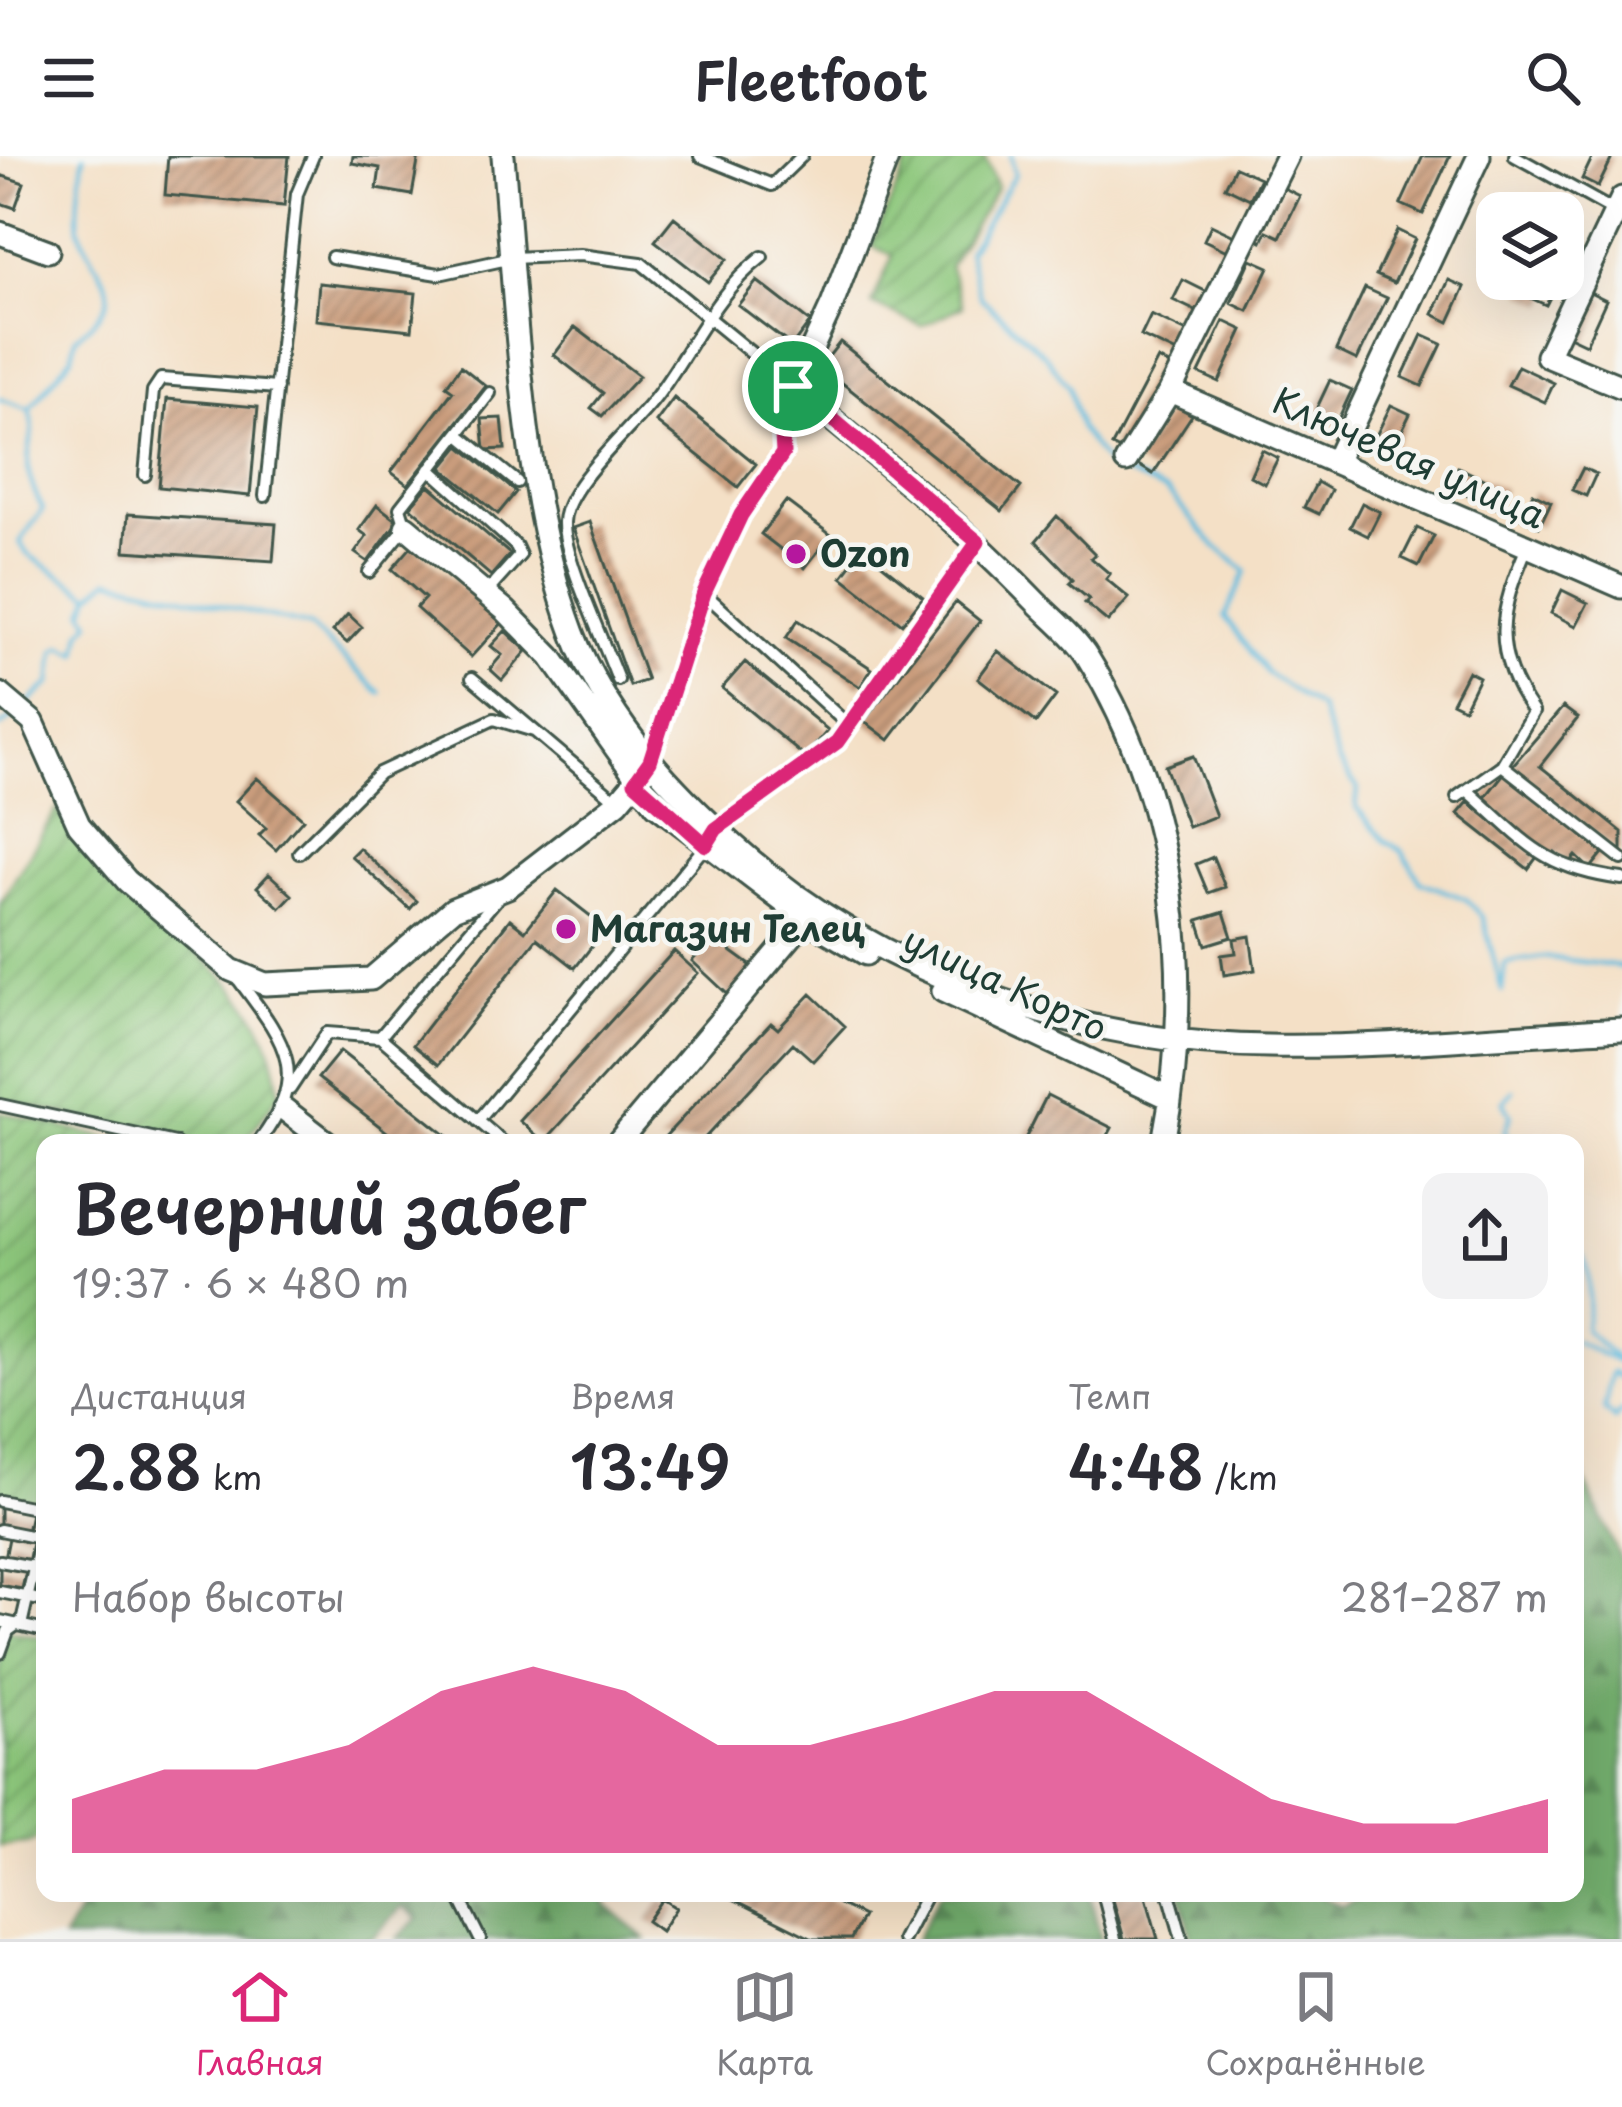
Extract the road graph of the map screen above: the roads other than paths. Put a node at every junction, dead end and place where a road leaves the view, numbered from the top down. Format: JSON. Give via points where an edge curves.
{"nodes":[{"id":1,"x":313,"y":156,"type":"edge"},
{"id":2,"x":503,"y":156,"type":"edge"},
{"id":3,"x":700,"y":156,"type":"edge"},
{"id":4,"x":802,"y":156,"type":"edge"},
{"id":5,"x":888,"y":156,"type":"edge"},
{"id":6,"x":1287,"y":156,"type":"edge"},
{"id":7,"x":1479,"y":156,"type":"edge"},
{"id":8,"x":1515,"y":156,"type":"edge"},
{"id":9,"x":1619,"y":205,"type":"edge"},
{"id":10,"x":0,"y":233,"type":"edge"},
{"id":11,"x":48,"y":251,"type":"dead end"},
{"id":12,"x":332,"y":257,"type":"dead end"},
{"id":13,"x":762,"y":257,"type":"dead end"},
{"id":14,"x":512,"y":258,"type":"junction"},
{"id":15,"x":705,"y":315,"type":"junction"},
{"id":16,"x":793,"y":386,"type":"junction"},
{"id":17,"x":1622,"y":387,"type":"edge"},
{"id":18,"x":277,"y":388,"type":"junction"},
{"id":19,"x":1170,"y":391,"type":"junction"},
{"id":20,"x":490,"y":393,"type":"dead end"},
{"id":21,"x":781,"y":416,"type":"joint"},
{"id":22,"x":458,"y":434,"type":"junction"},
{"id":23,"x":1336,"y":460,"type":"junction"},
{"id":24,"x":1126,"y":461,"type":"dead end"},
{"id":25,"x":430,"y":469,"type":"junction"},
{"id":26,"x":145,"y":475,"type":"dead end"},
{"id":27,"x":518,"y":482,"type":"dead end"},
{"id":28,"x":265,"y":496,"type":"dead end"},
{"id":29,"x":406,"y":527,"type":"junction"},
{"id":30,"x":978,"y":542,"type":"junction"},
{"id":31,"x":1528,"y":545,"type":"junction"},
{"id":32,"x":369,"y":572,"type":"dead end"},
{"id":33,"x":1622,"y":587,"type":"edge"},
{"id":34,"x":486,"y":593,"type":"junction"},
{"id":35,"x":472,"y":678,"type":"dead end"},
{"id":36,"x":618,"y":680,"type":"dead end"},
{"id":37,"x":0,"y":694,"type":"edge"},
{"id":38,"x":846,"y":723,"type":"junction"},
{"id":39,"x":534,"y":731,"type":"junction"},
{"id":40,"x":1502,"y":764,"type":"junction"},
{"id":41,"x":635,"y":782,"type":"junction"},
{"id":42,"x":618,"y":802,"type":"junction"},
{"id":43,"x":711,"y":837,"type":"junction"},
{"id":44,"x":299,"y":853,"type":"dead end"},
{"id":45,"x":1622,"y":859,"type":"edge"},
{"id":46,"x":1622,"y":879,"type":"edge"},
{"id":47,"x":508,"y":887,"type":"junction"},
{"id":48,"x":806,"y":919,"type":"junction"},
{"id":49,"x":231,"y":970,"type":"junction"},
{"id":50,"x":1622,"y":1029,"type":"edge"},
{"id":51,"x":380,"y":1037,"type":"junction"},
{"id":52,"x":1178,"y":1038,"type":"junction"},
{"id":53,"x":1170,"y":1098,"type":"junction"},
{"id":54,"x":287,"y":1099,"type":"junction"},
{"id":55,"x":0,"y":1105,"type":"edge"},
{"id":56,"x":478,"y":1121,"type":"junction"},
{"id":57,"x":134,"y":1134,"type":"edge"},
{"id":58,"x":264,"y":1134,"type":"edge"},
{"id":59,"x":320,"y":1134,"type":"edge"},
{"id":60,"x":493,"y":1134,"type":"edge"},
{"id":61,"x":625,"y":1134,"type":"edge"},
{"id":62,"x":1168,"y":1134,"type":"edge"},
{"id":63,"x":0,"y":1501,"type":"edge"},
{"id":64,"x":36,"y":1508,"type":"edge"},
{"id":65,"x":0,"y":1530,"type":"edge"},
{"id":66,"x":36,"y":1538,"type":"edge"},
{"id":67,"x":0,"y":1561,"type":"edge"},
{"id":68,"x":36,"y":1567,"type":"edge"},
{"id":69,"x":36,"y":1577,"type":"edge"},
{"id":70,"x":0,"y":1592,"type":"edge"},
{"id":71,"x":27,"y":1597,"type":"junction"},
{"id":72,"x":36,"y":1598,"type":"edge"},
{"id":73,"x":0,"y":1622,"type":"edge"},
{"id":74,"x":17,"y":1625,"type":"junction"},
{"id":75,"x":36,"y":1629,"type":"edge"},
{"id":76,"x":0,"y":1653,"type":"edge"},
{"id":77,"x":462,"y":1902,"type":"edge"},
{"id":78,"x":922,"y":1902,"type":"edge"},
{"id":79,"x":1105,"y":1902,"type":"edge"},
{"id":80,"x":1172,"y":1902,"type":"edge"},
{"id":81,"x":480,"y":1939,"type":"edge"},
{"id":82,"x":903,"y":1939,"type":"edge"},
{"id":83,"x":1115,"y":1939,"type":"edge"},
{"id":84,"x":1182,"y":1939,"type":"edge"}],
"edges":[{"from":1,"to":18,"type":"lane","via":[[297,194]]},
{"from":2,"to":14,"type":"street"},
{"from":3,"to":4,"type":"lane","via":[[772,185]]},
{"from":5,"to":16,"type":"street"},
{"from":6,"to":19,"type":"street"},
{"from":7,"to":23,"type":"street"},
{"from":8,"to":9,"type":"lane"},
{"from":9,"to":17,"type":"street","via":[[1547,356]]},
{"from":10,"to":11,"type":"street"},
{"from":12,"to":14,"type":"lane","via":[[439,274]]},
{"from":13,"to":15,"type":"lane"},
{"from":14,"to":15,"type":"lane","via":[[641,263]]},
{"from":14,"to":43,"type":"street","via":[[556,582],[612,711]]},
{"from":15,"to":16,"type":"lane"},
{"from":15,"to":36,"type":"lane","via":[[656,398],[606,449],[564,515]]},
{"from":16,"to":21,"type":"street"},
{"from":16,"to":30,"type":"street"},
{"from":18,"to":26,"type":"lane","via":[[161,379]]},
{"from":18,"to":28,"type":"lane"},
{"from":19,"to":23,"type":"street","name":"Ключевая улица"},
{"from":19,"to":24,"type":"street"},
{"from":20,"to":22,"type":"lane"},
{"from":21,"to":38,"type":"lane","via":[[783,453],[741,515],[704,593]]},
{"from":22,"to":25,"type":"lane"},
{"from":22,"to":27,"type":"lane"},
{"from":23,"to":31,"type":"street","name":"Ключевая улица"},
{"from":25,"to":29,"type":"lane","via":[[400,508]]},
{"from":25,"to":34,"type":"lane","via":[[516,546],[520,555]]},
{"from":29,"to":32,"type":"lane"},
{"from":29,"to":34,"type":"street","name":"улица Корто"},
{"from":30,"to":38,"type":"lane"},
{"from":30,"to":52,"type":"street","via":[[1087,656],[1150,791],[1173,906]]},
{"from":31,"to":33,"type":"street","name":"Ключевая улица"},
{"from":31,"to":40,"type":"lane","via":[[1507,593],[1502,640],[1509,679],[1532,712]]},
{"from":34,"to":41,"type":"street","name":"улица Корто","via":[[551,657]]},
{"from":35,"to":39,"type":"lane"},
{"from":37,"to":49,"type":"street","via":[[33,722],[80,825],[103,853]]},
{"from":38,"to":43,"type":"lane","via":[[837,742]]},
{"from":39,"to":42,"type":"lane"},
{"from":39,"to":44,"type":"lane","via":[[494,719],[379,773]]},
{"from":40,"to":45,"type":"lane"},
{"from":40,"to":46,"type":"lane","via":[[1462,794],[1570,872]]},
{"from":41,"to":42,"type":"street"},
{"from":41,"to":43,"type":"street","name":"улица Корто"},
{"from":42,"to":47,"type":"street"},
{"from":43,"to":48,"type":"street","name":"улица Корто"},
{"from":43,"to":52,"type":"street","via":[[911,963],[1015,1003]]},
{"from":43,"to":56,"type":"lane"},
{"from":47,"to":49,"type":"street","via":[[454,909],[371,979],[265,984]]},
{"from":47,"to":51,"type":"lane"},
{"from":48,"to":53,"type":"street","name":"улица Корто"},
{"from":48,"to":61,"type":"street"},
{"from":49,"to":54,"type":"lane","via":[[287,1055]]},
{"from":50,"to":52,"type":"street","via":[[1297,1046]]},
{"from":51,"to":54,"type":"lane","via":[[327,1033]]},
{"from":51,"to":56,"type":"lane"},
{"from":52,"to":53,"type":"street"},
{"from":53,"to":62,"type":"street"},
{"from":54,"to":58,"type":"lane"},
{"from":54,"to":59,"type":"street"},
{"from":55,"to":57,"type":"lane"},
{"from":56,"to":60,"type":"lane"},
{"from":63,"to":64,"type":"lane"},
{"from":65,"to":66,"type":"lane"},
{"from":67,"to":68,"type":"lane"},
{"from":69,"to":71,"type":"lane"},
{"from":70,"to":71,"type":"lane"},
{"from":71,"to":72,"type":"lane"},
{"from":71,"to":74,"type":"lane"},
{"from":73,"to":74,"type":"lane"},
{"from":74,"to":75,"type":"lane"},
{"from":74,"to":76,"type":"lane"},
{"from":77,"to":81,"type":"lane"},
{"from":78,"to":82,"type":"lane"},
{"from":79,"to":83,"type":"lane"},
{"from":80,"to":84,"type":"lane"}]}
